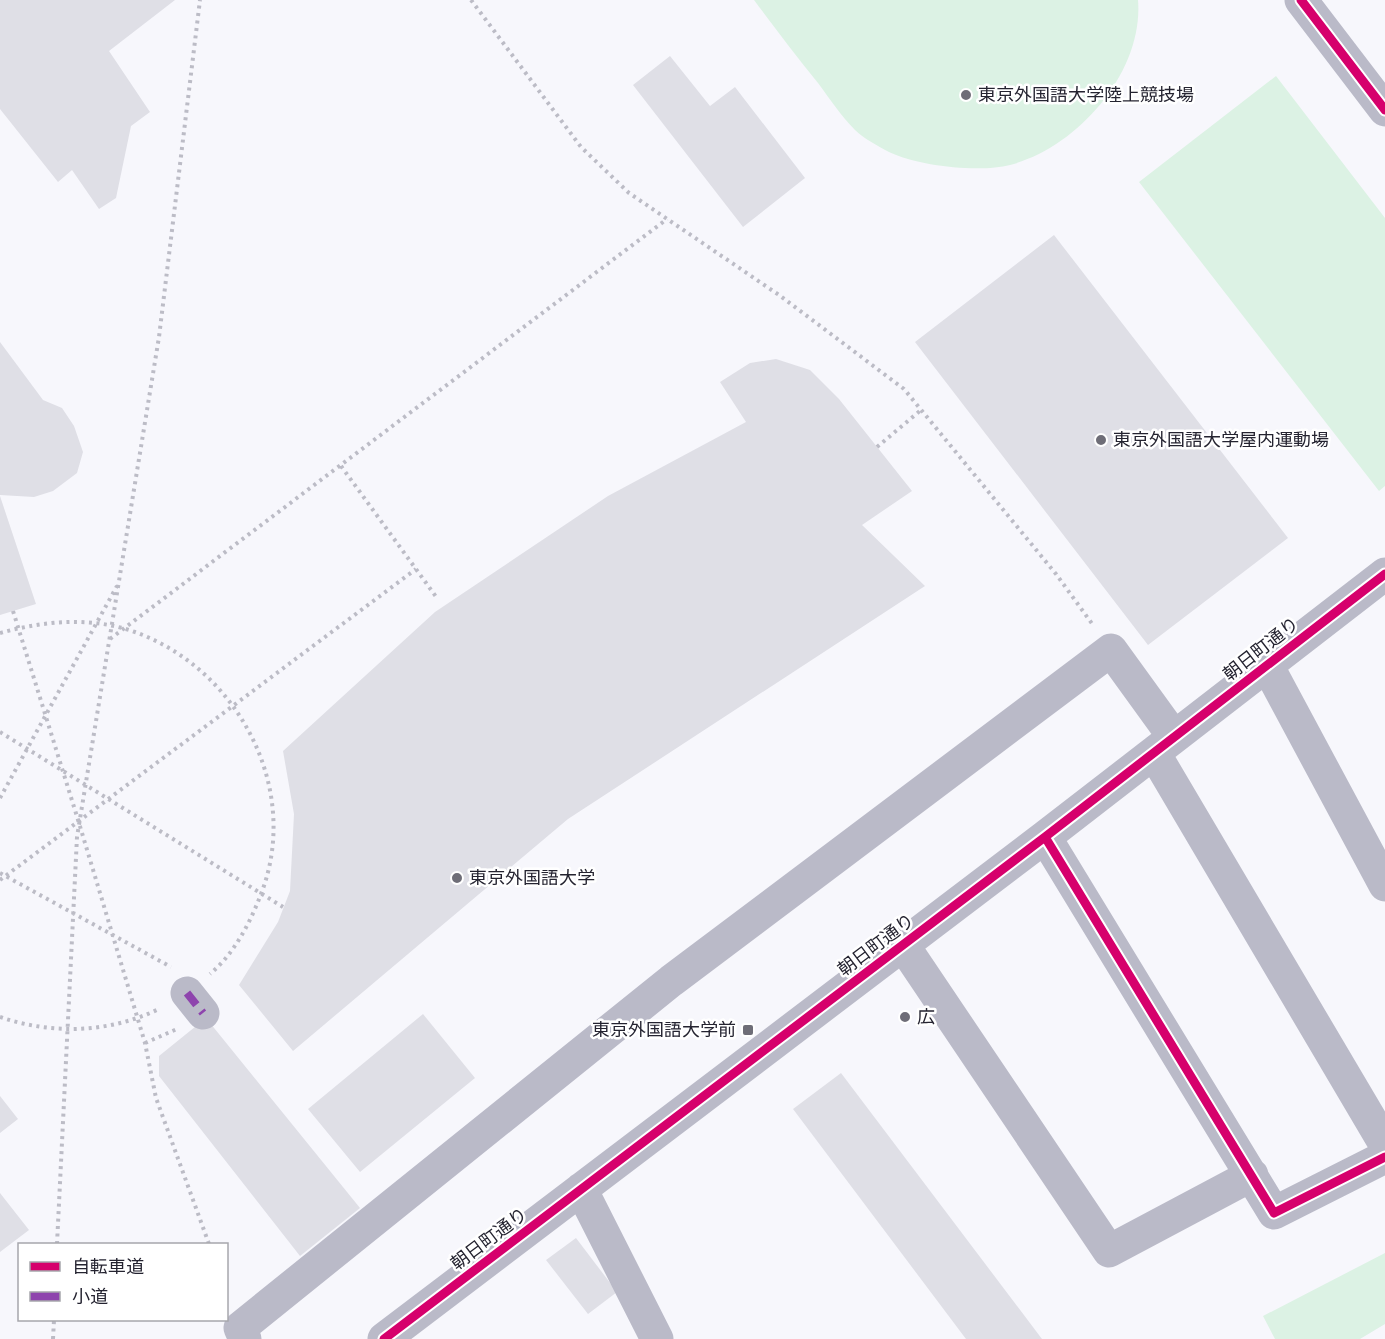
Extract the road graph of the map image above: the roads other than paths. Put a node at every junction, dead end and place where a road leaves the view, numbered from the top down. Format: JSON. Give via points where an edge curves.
{"nodes":[{"id":1,"x":1301,"y":0,"type":"edge"},
{"id":2,"x":1385,"y":110,"type":"edge"},
{"id":3,"x":1385,"y":574,"type":"edge"},
{"id":4,"x":1267,"y":665,"type":"junction"},
{"id":5,"x":1164,"y":745,"type":"junction"},
{"id":6,"x":1045,"y":837,"type":"junction"},
{"id":7,"x":1385,"y":885,"type":"edge"},
{"id":8,"x":903,"y":945,"type":"junction"},
{"id":9,"x":1385,"y":1144,"type":"edge"},
{"id":10,"x":1385,"y":1157,"type":"edge"},
{"id":11,"x":1252,"y":1175,"type":"junction"},
{"id":12,"x":581,"y":1189,"type":"junction"},
{"id":13,"x":245,"y":1339,"type":"edge"},
{"id":14,"x":384,"y":1339,"type":"edge"},
{"id":15,"x":657,"y":1339,"type":"edge"}],
"edges":[{"from":1,"to":2,"type":"street"},
{"from":3,"to":4,"type":"street","name":"朝日町通り"},
{"from":4,"to":5,"type":"street","name":"朝日町通り"},
{"from":4,"to":7,"type":"street"},
{"from":5,"to":6,"type":"street","name":"朝日町通り"},
{"from":5,"to":9,"type":"street"},
{"from":5,"to":13,"type":"street","via":[[1111,650],[671,981],[240,1328]]},
{"from":6,"to":8,"type":"street","name":"朝日町通り"},
{"from":6,"to":11,"type":"street"},
{"from":8,"to":11,"type":"street","via":[[1109,1251]]},
{"from":8,"to":12,"type":"street","name":"朝日町通り"},
{"from":10,"to":11,"type":"street","via":[[1274,1213]]},
{"from":12,"to":14,"type":"street","name":"朝日町通り"},
{"from":12,"to":15,"type":"street"}]}
